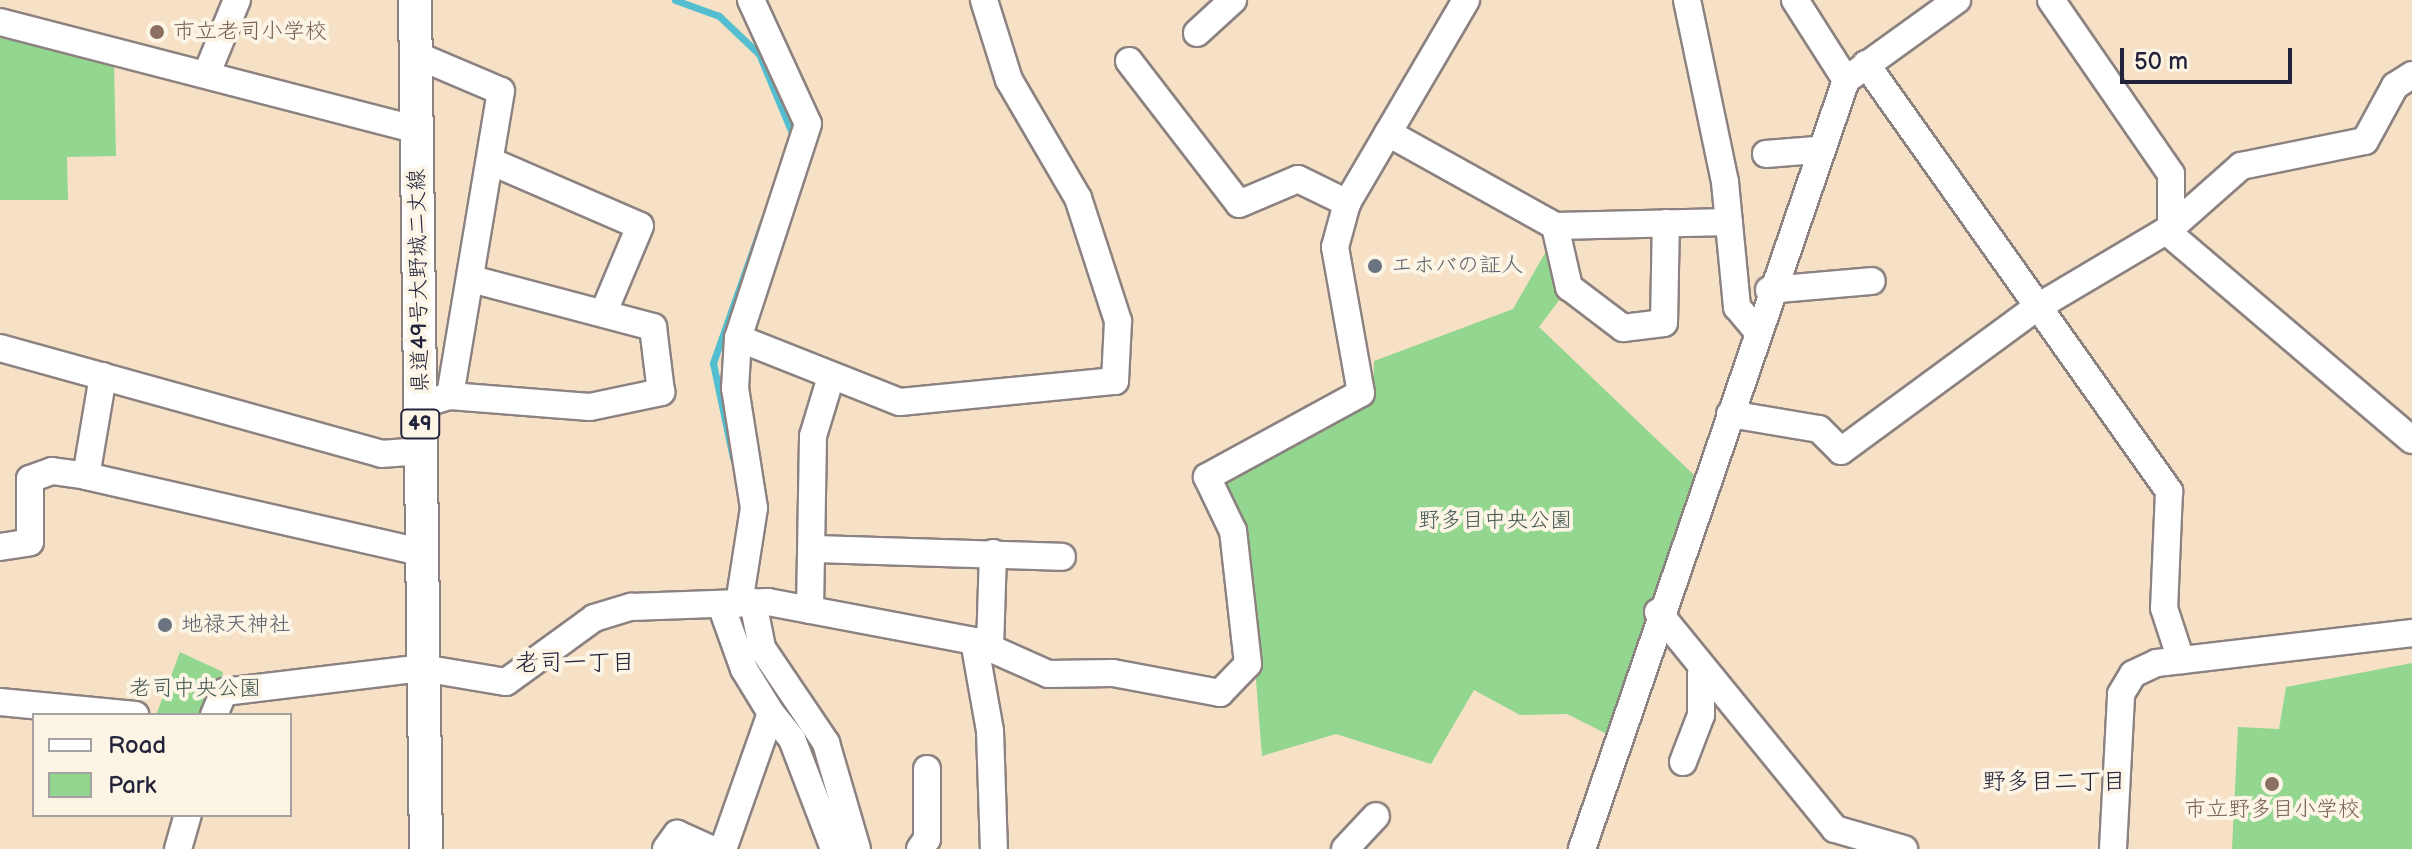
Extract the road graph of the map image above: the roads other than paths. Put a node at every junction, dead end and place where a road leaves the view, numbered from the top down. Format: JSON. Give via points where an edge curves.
{"nodes":[{"id":1,"x":237,"y":0,"type":"edge"},
{"id":2,"x":415,"y":0,"type":"edge"},
{"id":3,"x":751,"y":0,"type":"edge"},
{"id":4,"x":984,"y":0,"type":"edge"},
{"id":5,"x":1233,"y":0,"type":"edge"},
{"id":6,"x":1466,"y":0,"type":"edge"},
{"id":7,"x":1687,"y":0,"type":"edge"},
{"id":8,"x":1795,"y":0,"type":"edge"},
{"id":9,"x":1957,"y":0,"type":"edge"},
{"id":10,"x":2051,"y":0,"type":"edge"},
{"id":11,"x":0,"y":22,"type":"edge"},
{"id":12,"x":1197,"y":33,"type":"dead end"},
{"id":13,"x":416,"y":55,"type":"junction"},
{"id":14,"x":1129,"y":61,"type":"dead end"},
{"id":15,"x":1856,"y":72,"type":"junction"},
{"id":16,"x":207,"y":73,"type":"junction"},
{"id":17,"x":2412,"y":75,"type":"edge"},
{"id":18,"x":418,"y":130,"type":"junction"},
{"id":19,"x":1388,"y":133,"type":"junction"},
{"id":20,"x":1816,"y":150,"type":"junction"},
{"id":21,"x":1766,"y":154,"type":"dead end"},
{"id":22,"x":490,"y":161,"type":"junction"},
{"id":23,"x":1347,"y":203,"type":"junction"},
{"id":24,"x":1729,"y":222,"type":"junction"},
{"id":25,"x":1666,"y":223,"type":"junction"},
{"id":26,"x":1555,"y":226,"type":"junction"},
{"id":27,"x":2171,"y":228,"type":"junction"},
{"id":28,"x":471,"y":279,"type":"junction"},
{"id":29,"x":1872,"y":281,"type":"dead end"},
{"id":30,"x":1769,"y":290,"type":"junction"},
{"id":31,"x":2036,"y":308,"type":"junction"},
{"id":32,"x":603,"y":314,"type":"junction"},
{"id":33,"x":1757,"y":331,"type":"junction"},
{"id":34,"x":738,"y":338,"type":"junction"},
{"id":35,"x":0,"y":348,"type":"edge"},
{"id":36,"x":103,"y":376,"type":"junction"},
{"id":37,"x":830,"y":380,"type":"junction"},
{"id":38,"x":435,"y":400,"type":"junction"},
{"id":39,"x":1730,"y":414,"type":"junction"},
{"id":40,"x":2412,"y":440,"type":"edge"},
{"id":41,"x":421,"y":451,"type":"junction"},
{"id":42,"x":86,"y":476,"type":"junction"},
{"id":43,"x":0,"y":547,"type":"edge"},
{"id":44,"x":813,"y":549,"type":"junction"},
{"id":45,"x":421,"y":552,"type":"junction"},
{"id":46,"x":993,"y":553,"type":"junction"},
{"id":47,"x":1062,"y":557,"type":"dead end"},
{"id":48,"x":738,"y":603,"type":"junction"},
{"id":49,"x":810,"y":610,"type":"junction"},
{"id":50,"x":1658,"y":612,"type":"junction"},
{"id":51,"x":2412,"y":633,"type":"edge"},
{"id":52,"x":982,"y":644,"type":"junction"},
{"id":53,"x":2181,"y":660,"type":"junction"},
{"id":54,"x":422,"y":668,"type":"junction"},
{"id":55,"x":1701,"y":673,"type":"junction"},
{"id":56,"x":0,"y":702,"type":"edge"},
{"id":57,"x":114,"y":713,"type":"edge"},
{"id":58,"x":215,"y":713,"type":"edge"},
{"id":59,"x":771,"y":713,"type":"junction"},
{"id":60,"x":1683,"y":762,"type":"dead end"},
{"id":61,"x":927,"y":769,"type":"dead end"},
{"id":62,"x":1376,"y":816,"type":"dead end"},
{"id":63,"x":187,"y":817,"type":"edge"},
{"id":64,"x":178,"y":849,"type":"edge"},
{"id":65,"x":426,"y":849,"type":"edge"},
{"id":66,"x":666,"y":849,"type":"edge"},
{"id":67,"x":710,"y":849,"type":"edge"},
{"id":68,"x":723,"y":849,"type":"edge"},
{"id":69,"x":834,"y":849,"type":"edge"},
{"id":70,"x":857,"y":849,"type":"edge"},
{"id":71,"x":920,"y":849,"type":"edge"},
{"id":72,"x":994,"y":849,"type":"edge"},
{"id":73,"x":1345,"y":849,"type":"edge"},
{"id":74,"x":1582,"y":849,"type":"edge"},
{"id":75,"x":1904,"y":849,"type":"edge"},
{"id":76,"x":2113,"y":849,"type":"edge"}],
"edges":[{"from":1,"to":16,"type":"street"},
{"from":2,"to":13,"type":"main road","name":"県道49号大野城二丈線","number":"49"},
{"from":3,"to":34,"type":"street","via":[[808,124]]},
{"from":4,"to":37,"type":"street","via":[[1009,80],[1078,198],[1118,321],[1115,381],[900,402]]},
{"from":5,"to":12,"type":"street"},
{"from":6,"to":19,"type":"street"},
{"from":7,"to":24,"type":"street"},
{"from":8,"to":15,"type":"street"},
{"from":9,"to":15,"type":"street"},
{"from":10,"to":27,"type":"street","via":[[2171,174]]},
{"from":11,"to":16,"type":"street"},
{"from":13,"to":18,"type":"main road","name":"県道49号大野城二丈線","number":"49"},
{"from":13,"to":22,"type":"street","via":[[501,91]]},
{"from":14,"to":23,"type":"street","via":[[1239,204],[1298,179]]},
{"from":15,"to":20,"type":"street"},
{"from":15,"to":31,"type":"street"},
{"from":16,"to":18,"type":"street"},
{"from":17,"to":27,"type":"street","via":[[2395,86],[2365,141],[2241,166]]},
{"from":18,"to":38,"type":"main road","name":"県道49号大野城二丈線","number":"49"},
{"from":19,"to":23,"type":"street"},
{"from":19,"to":26,"type":"street"},
{"from":20,"to":21,"type":"street"},
{"from":20,"to":30,"type":"street"},
{"from":22,"to":28,"type":"street"},
{"from":22,"to":32,"type":"street","via":[[640,226]]},
{"from":23,"to":52,"type":"street","via":[[1335,247],[1361,393],[1207,477],[1233,531],[1248,664],[1220,693],[1113,673],[1048,674]]},
{"from":24,"to":25,"type":"street"},
{"from":24,"to":33,"type":"street","via":[[1737,307]]},
{"from":25,"to":26,"type":"street"},
{"from":25,"to":26,"type":"street","via":[[1664,323],[1623,328],[1569,287]]},
{"from":27,"to":31,"type":"street"},
{"from":27,"to":40,"type":"street","via":[[2215,279],[2370,398]]},
{"from":28,"to":32,"type":"street"},
{"from":28,"to":38,"type":"street"},
{"from":29,"to":30,"type":"street"},
{"from":30,"to":33,"type":"street"},
{"from":31,"to":39,"type":"street","via":[[1841,451],[1819,429]]},
{"from":31,"to":53,"type":"street","via":[[2169,491],[2164,608]]},
{"from":32,"to":38,"type":"street","via":[[653,327],[661,392],[590,407]]},
{"from":33,"to":39,"type":"street"},
{"from":34,"to":37,"type":"street"},
{"from":34,"to":48,"type":"street","via":[[735,388],[754,508]]},
{"from":35,"to":36,"type":"street"},
{"from":36,"to":41,"type":"street","via":[[381,454]]},
{"from":36,"to":42,"type":"street"},
{"from":37,"to":44,"type":"street","via":[[813,436]]},
{"from":38,"to":41,"type":"main road","name":"県道49号大野城二丈線","number":"49"},
{"from":39,"to":50,"type":"street"},
{"from":41,"to":45,"type":"main road","name":"県道49号大野城二丈線","number":"49"},
{"from":42,"to":43,"type":"street","via":[[52,471],[30,479],[30,542]]},
{"from":42,"to":45,"type":"street"},
{"from":44,"to":46,"type":"street"},
{"from":44,"to":49,"type":"street"},
{"from":45,"to":54,"type":"main road","name":"県道49号大野城二丈線","number":"49"},
{"from":46,"to":47,"type":"street"},
{"from":46,"to":52,"type":"street"},
{"from":48,"to":49,"type":"street"},
{"from":48,"to":54,"type":"street","via":[[631,607],[594,618],[506,682]]},
{"from":48,"to":59,"type":"street","via":[[744,669]]},
{"from":48,"to":70,"type":"street","via":[[826,743]]},
{"from":49,"to":52,"type":"street"},
{"from":50,"to":55,"type":"street"},
{"from":50,"to":74,"type":"street"},
{"from":51,"to":53,"type":"street"},
{"from":52,"to":72,"type":"street"},
{"from":53,"to":76,"type":"street","via":[[2146,666],[2121,694]]},
{"from":54,"to":58,"type":"street","via":[[224,692]]},
{"from":54,"to":65,"type":"main road","name":"県道49号大野城二丈線","number":"49"},
{"from":55,"to":60,"type":"street","via":[[1701,715]]},
{"from":55,"to":75,"type":"street","via":[[1763,733],[1835,829]]},
{"from":56,"to":57,"type":"street"},
{"from":59,"to":68,"type":"street"},
{"from":59,"to":69,"type":"street","via":[[792,739]]},
{"from":61,"to":71,"type":"street","via":[[927,839]]},
{"from":62,"to":73,"type":"street"},
{"from":63,"to":64,"type":"street"},
{"from":66,"to":67,"type":"street","via":[[677,834]]}]}
